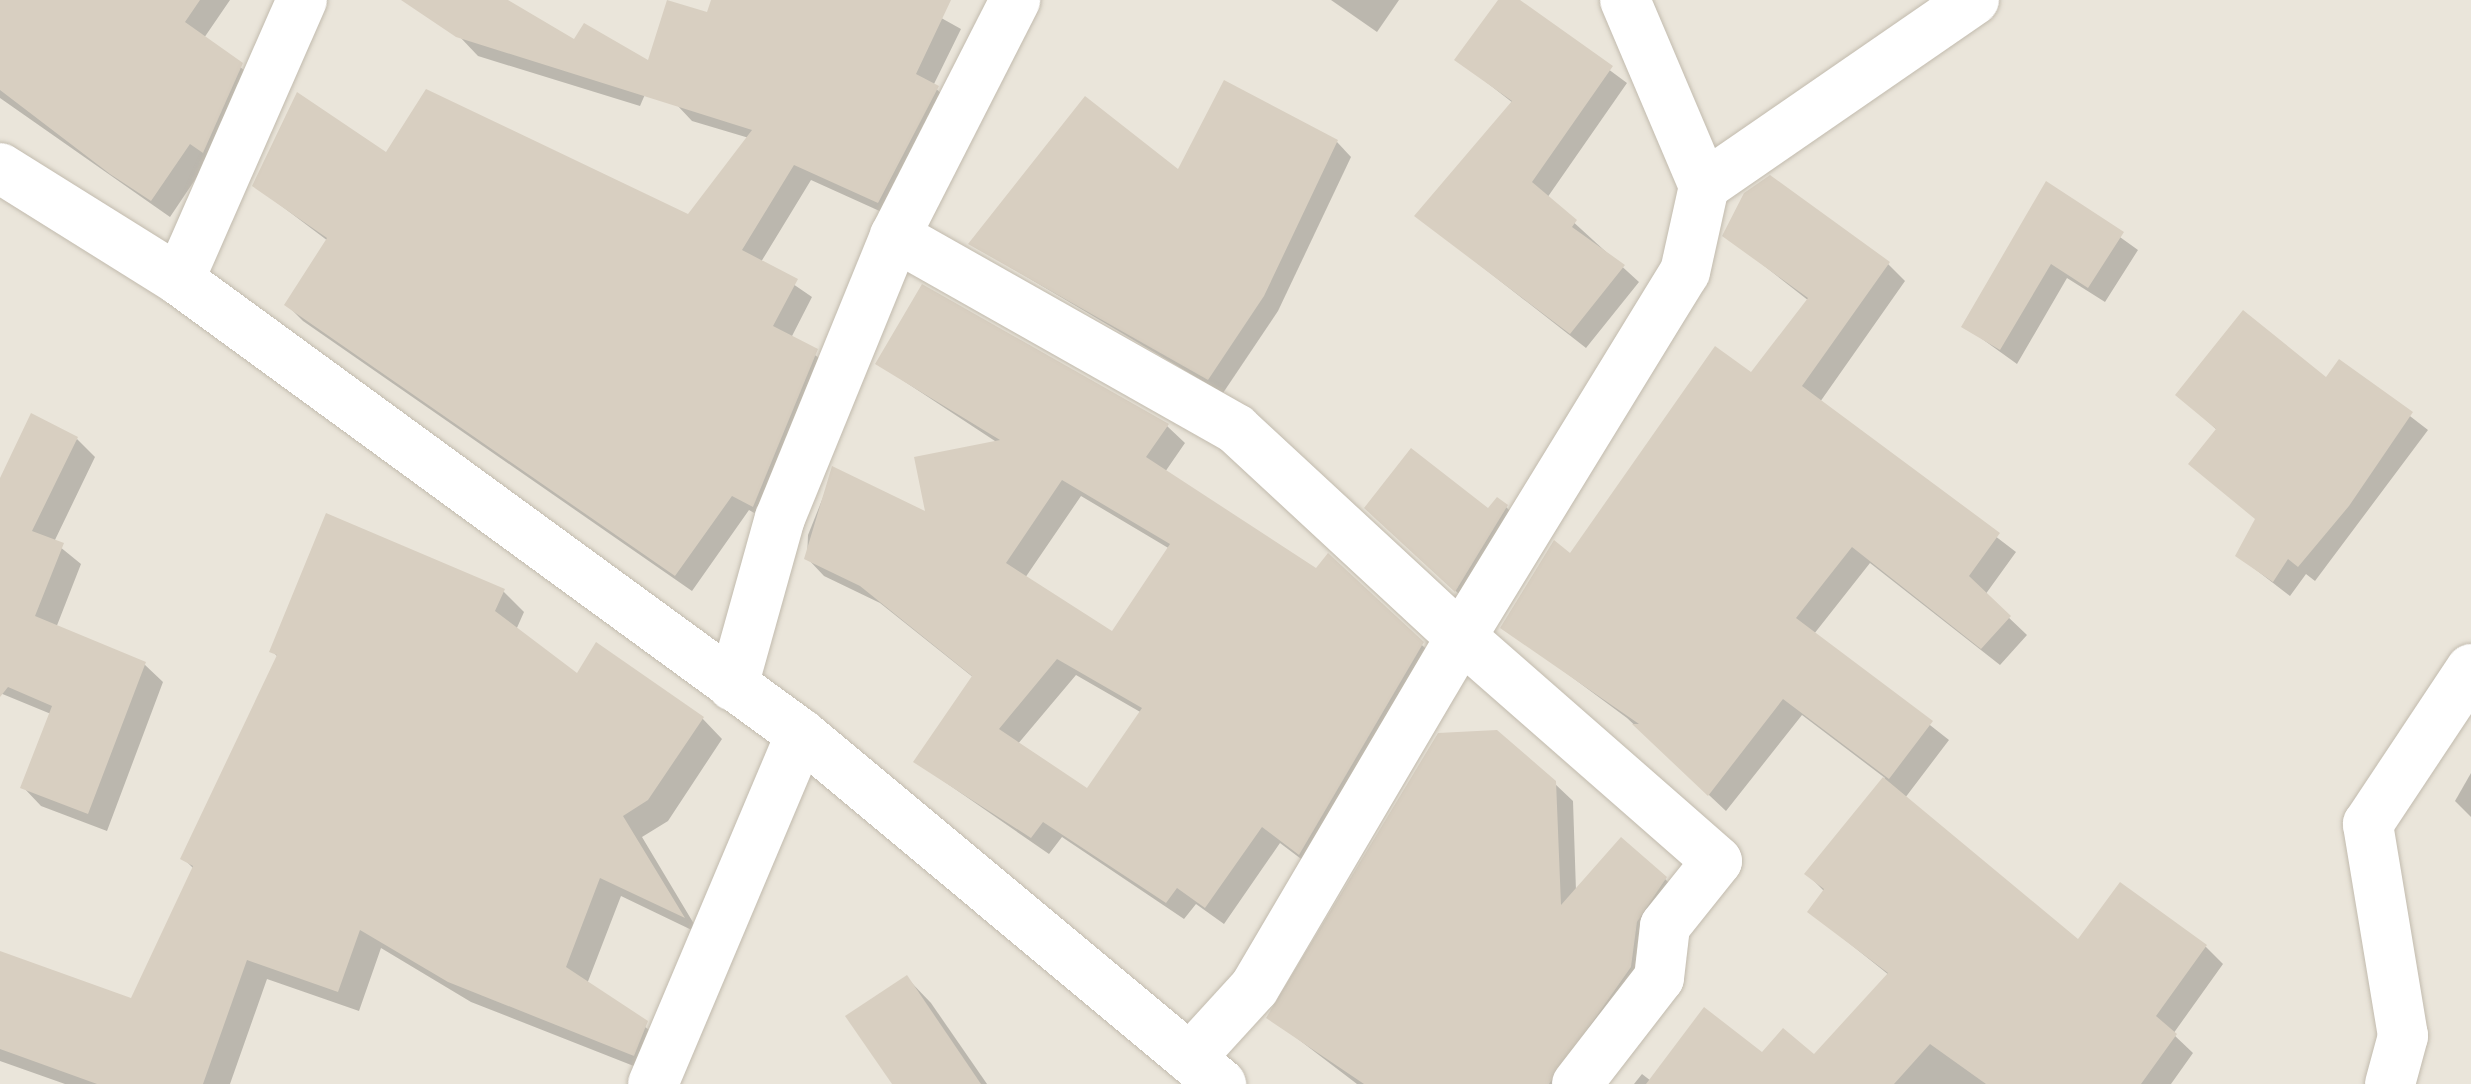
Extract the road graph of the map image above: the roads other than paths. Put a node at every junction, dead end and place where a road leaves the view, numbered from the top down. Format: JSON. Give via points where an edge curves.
{"nodes":[{"id":1,"x":302,"y":0,"type":"edge"},
{"id":2,"x":1015,"y":0,"type":"edge"},
{"id":3,"x":1625,"y":0,"type":"edge"},
{"id":4,"x":1974,"y":0,"type":"edge"},
{"id":5,"x":0,"y":168,"type":"edge"},
{"id":6,"x":1704,"y":186,"type":"junction"},
{"id":7,"x":895,"y":236,"type":"junction"},
{"id":8,"x":179,"y":280,"type":"junction"},
{"id":9,"x":1461,"y":637,"type":"junction"},
{"id":10,"x":2471,"y":669,"type":"edge"},
{"id":11,"x":733,"y":686,"type":"junction"},
{"id":12,"x":801,"y":734,"type":"junction"},
{"id":13,"x":1205,"y":1071,"type":"edge"},
{"id":14,"x":665,"y":1073,"type":"edge"},
{"id":15,"x":1577,"y":1084,"type":"edge"},
{"id":16,"x":2390,"y":1084,"type":"edge"}],
"edges":[{"from":1,"to":8,"type":"street"},
{"from":2,"to":7,"type":"street"},
{"from":3,"to":6,"type":"street"},
{"from":4,"to":6,"type":"street"},
{"from":5,"to":8,"type":"street"},
{"from":6,"to":9,"type":"street","via":[[1685,272]]},
{"from":7,"to":9,"type":"street","via":[[1236,429]]},
{"from":7,"to":11,"type":"street","via":[[780,518]]},
{"from":8,"to":11,"type":"street"},
{"from":9,"to":13,"type":"street"},
{"from":9,"to":15,"type":"street","via":[[1717,862],[1665,926],[1659,978]]},
{"from":10,"to":16,"type":"street","via":[[2368,824],[2403,1036]]},
{"from":11,"to":12,"type":"street"},
{"from":12,"to":13,"type":"street"},
{"from":12,"to":14,"type":"street"}]}
